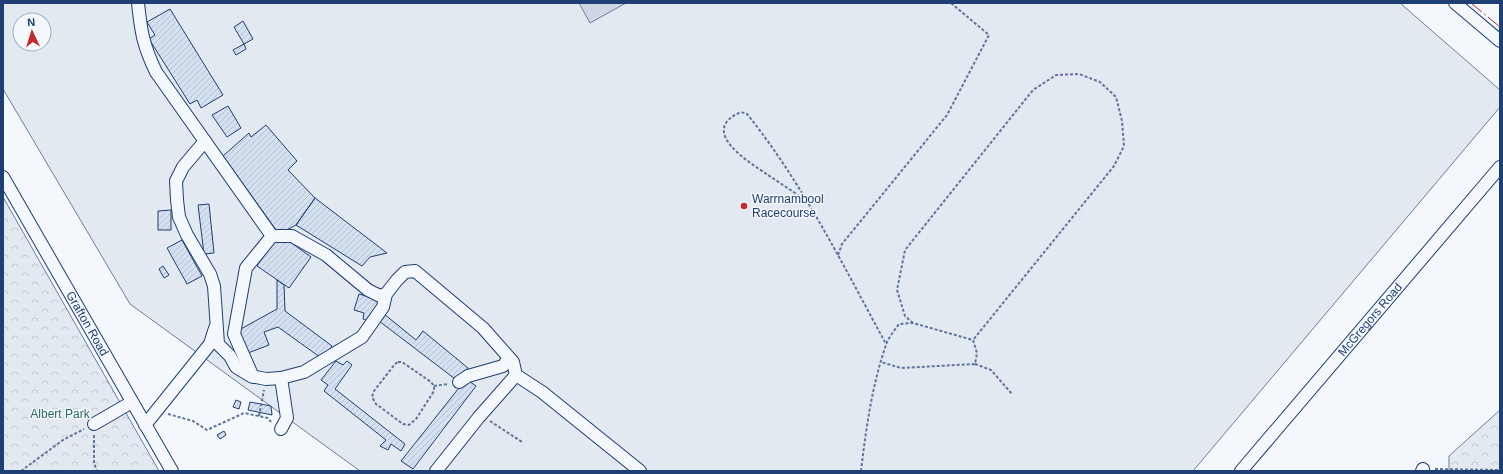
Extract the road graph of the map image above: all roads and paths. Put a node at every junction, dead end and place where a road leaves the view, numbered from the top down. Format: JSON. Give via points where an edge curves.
{"nodes":[{"id":1,"x":138,"y":3,"type":"edge"},
{"id":2,"x":952,"y":3,"type":"edge"},
{"id":3,"x":1455,"y":3,"type":"edge"},
{"id":4,"x":1500,"y":41,"type":"edge"},
{"id":5,"x":205,"y":141,"type":"junction"},
{"id":6,"x":1500,"y":167,"type":"edge"},
{"id":7,"x":3,"y":176,"type":"edge"},
{"id":8,"x":804,"y":199,"type":"junction"},
{"id":9,"x":272,"y":236,"type":"junction"},
{"id":10,"x":838,"y":255,"type":"junction"},
{"id":11,"x":386,"y":294,"type":"junction"},
{"id":12,"x":913,"y":322,"type":"junction"},
{"id":13,"x":216,"y":327,"type":"junction"},
{"id":14,"x":973,"y":340,"type":"junction"},
{"id":15,"x":886,"y":344,"type":"junction"},
{"id":16,"x":203,"y":353,"type":"junction"},
{"id":17,"x":230,"y":356,"type":"junction"},
{"id":18,"x":509,"y":358,"type":"junction"},
{"id":19,"x":881,"y":362,"type":"junction"},
{"id":20,"x":975,"y":364,"type":"junction"},
{"id":21,"x":516,"y":375,"type":"junction"},
{"id":22,"x":253,"y":377,"type":"junction"},
{"id":23,"x":281,"y":378,"type":"junction"},
{"id":24,"x":266,"y":379,"type":"junction"},
{"id":25,"x":459,"y":382,"type":"joint"},
{"id":26,"x":434,"y":386,"type":"junction"},
{"id":27,"x":1012,"y":394,"type":"dead end"},
{"id":28,"x":132,"y":402,"type":"junction"},
{"id":29,"x":158,"y":410,"type":"junction"},
{"id":30,"x":259,"y":416,"type":"junction"},
{"id":31,"x":479,"y":417,"type":"junction"},
{"id":32,"x":94,"y":424,"type":"junction"},
{"id":33,"x":145,"y":425,"type":"junction"},
{"id":34,"x":281,"y":429,"type":"joint"},
{"id":35,"x":522,"y":442,"type":"dead end"},
{"id":36,"x":1422,"y":470,"type":"edge"},
{"id":37,"x":1500,"y":470,"type":"edge"},
{"id":38,"x":21,"y":471,"type":"edge"},
{"id":39,"x":97,"y":471,"type":"edge"},
{"id":40,"x":172,"y":471,"type":"edge"},
{"id":41,"x":436,"y":471,"type":"edge"},
{"id":42,"x":640,"y":471,"type":"edge"},
{"id":43,"x":860,"y":471,"type":"edge"},
{"id":44,"x":1241,"y":471,"type":"edge"}],
"edges":[{"from":1,"to":5,"type":"street","via":[[141,32],[151,61]]},
{"from":2,"to":10,"type":"path","via":[[989,35],[947,115],[842,244]]},
{"from":3,"to":4,"type":"street"},
{"from":5,"to":9,"type":"street"},
{"from":5,"to":13,"type":"street","via":[[183,166],[176,181],[177,200],[179,218],[214,286]]},
{"from":6,"to":44,"type":"street","name":"McGregors Road"},
{"from":7,"to":28,"type":"street","name":"Grafton Road"},
{"from":8,"to":8,"type":"path","via":[[781,160],[748,114],[741,112],[726,122],[724,131],[728,144],[738,155]]},
{"from":8,"to":10,"type":"path"},
{"from":9,"to":11,"type":"street","via":[[292,236],[326,255],[368,290],[380,296]]},
{"from":9,"to":22,"type":"street","via":[[246,268],[234,334]]},
{"from":10,"to":15,"type":"path"},
{"from":11,"to":18,"type":"street","via":[[405,272],[415,271],[483,328]]},
{"from":11,"to":23,"type":"street","via":[[383,307],[362,337],[304,372]]},
{"from":12,"to":14,"type":"path"},
{"from":12,"to":14,"type":"path","via":[[905,316],[897,290],[905,250],[927,221],[1032,90],[1056,75],[1079,74],[1100,82],[1116,97],[1122,121],[1124,146],[1114,166]]},
{"from":12,"to":15,"type":"path","via":[[899,324]]},
{"from":13,"to":16,"type":"street","via":[[210,344]]},
{"from":13,"to":17,"type":"street","via":[[218,344]]},
{"from":14,"to":20,"type":"path","via":[[977,353]]},
{"from":15,"to":19,"type":"path"},
{"from":16,"to":17,"type":"street","via":[[219,352]]},
{"from":16,"to":29,"type":"street"},
{"from":17,"to":22,"type":"street","via":[[236,367]]},
{"from":18,"to":21,"type":"street","via":[[513,362]]},
{"from":18,"to":25,"type":"street","via":[[503,366],[468,376]]},
{"from":19,"to":20,"type":"path","via":[[900,368]]},
{"from":19,"to":43,"type":"path"},
{"from":20,"to":27,"type":"path","via":[[991,370]]},
{"from":21,"to":31,"type":"street"},
{"from":21,"to":42,"type":"street","via":[[542,392]]},
{"from":22,"to":24,"type":"street"},
{"from":23,"to":24,"type":"street"},
{"from":23,"to":34,"type":"street","via":[[287,418]]},
{"from":24,"to":30,"type":"path"},
{"from":25,"to":26,"type":"path"},
{"from":26,"to":26,"type":"path","via":[[402,362],[398,362],[372,397],[376,404],[403,424],[409,425],[416,420],[434,391]]},
{"from":28,"to":32,"type":"street"},
{"from":28,"to":33,"type":"street","name":"Grafton Road"},
{"from":29,"to":30,"type":"path","via":[[193,421],[207,430],[244,413]]},
{"from":29,"to":33,"type":"street"},
{"from":30,"to":34,"type":"path","via":[[268,418],[275,428]]},
{"from":31,"to":35,"type":"path","via":[[494,422]]},
{"from":31,"to":41,"type":"street"},
{"from":32,"to":38,"type":"path","via":[[63,440]]},
{"from":32,"to":39,"type":"path","via":[[94,463]]},
{"from":33,"to":40,"type":"street","name":"Grafton Road"},
{"from":36,"to":37,"type":"path"}]}
